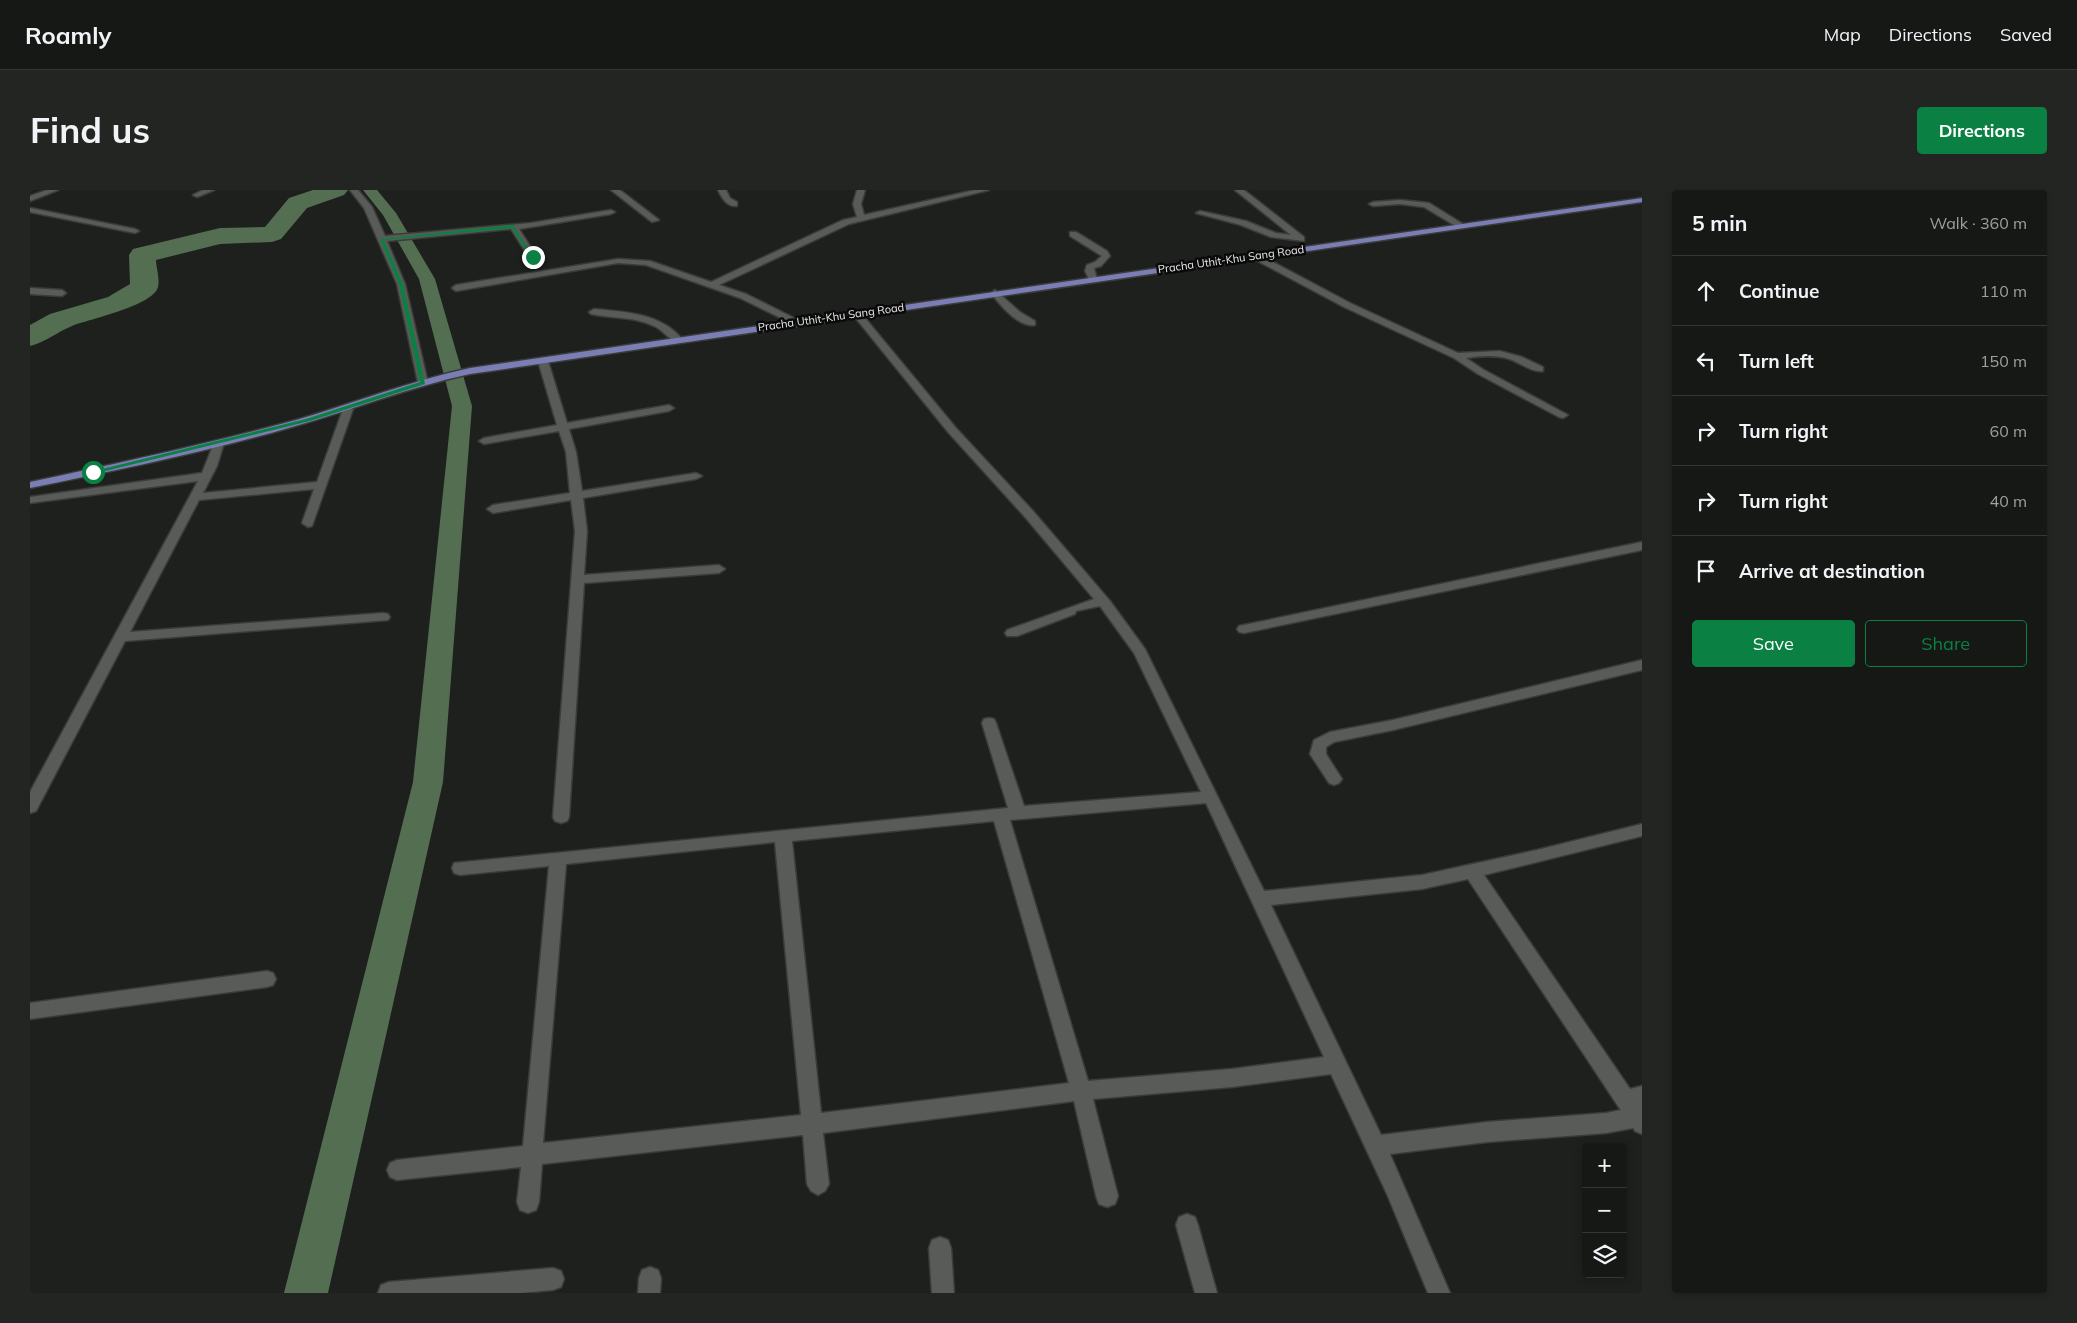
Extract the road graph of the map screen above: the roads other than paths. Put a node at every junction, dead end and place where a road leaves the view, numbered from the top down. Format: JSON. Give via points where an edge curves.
{"nodes":[{"id":1,"x":54,"y":190,"type":"edge"},
{"id":2,"x":210,"y":190,"type":"edge"},
{"id":3,"x":354,"y":190,"type":"edge"},
{"id":4,"x":614,"y":190,"type":"edge"},
{"id":5,"x":722,"y":190,"type":"edge"},
{"id":6,"x":861,"y":190,"type":"edge"},
{"id":7,"x":985,"y":190,"type":"edge"},
{"id":8,"x":1239,"y":190,"type":"edge"},
{"id":9,"x":197,"y":195,"type":"dead end"},
{"id":10,"x":30,"y":199,"type":"edge"},
{"id":11,"x":1642,"y":200,"type":"edge"},
{"id":12,"x":734,"y":204,"type":"dead end"},
{"id":13,"x":1373,"y":204,"type":"dead end"},
{"id":14,"x":30,"y":210,"type":"edge"},
{"id":15,"x":611,"y":212,"type":"dead end"},
{"id":16,"x":1200,"y":213,"type":"dead end"},
{"id":17,"x":861,"y":217,"type":"junction"},
{"id":18,"x":655,"y":220,"type":"dead end"},
{"id":19,"x":513,"y":226,"type":"junction"},
{"id":20,"x":1462,"y":226,"type":"junction"},
{"id":21,"x":135,"y":231,"type":"dead end"},
{"id":22,"x":1073,"y":234,"type":"dead end"},
{"id":23,"x":382,"y":239,"type":"junction"},
{"id":24,"x":1300,"y":239,"type":"junction"},
{"id":25,"x":1312,"y":248,"type":"junction"},
{"id":26,"x":1255,"y":256,"type":"junction"},
{"id":27,"x":533,"y":257,"type":"dead end"},
{"id":28,"x":1093,"y":279,"type":"junction"},
{"id":29,"x":711,"y":285,"type":"junction"},
{"id":30,"x":456,"y":288,"type":"dead end"},
{"id":31,"x":30,"y":292,"type":"edge"},
{"id":32,"x":62,"y":292,"type":"dead end"},
{"id":33,"x":995,"y":293,"type":"junction"},
{"id":34,"x":594,"y":312,"type":"dead end"},
{"id":35,"x":856,"y":314,"type":"junction"},
{"id":36,"x":795,"y":322,"type":"junction"},
{"id":37,"x":1032,"y":323,"type":"dead end"},
{"id":38,"x":678,"y":340,"type":"junction"},
{"id":39,"x":1456,"y":356,"type":"junction"},
{"id":40,"x":543,"y":361,"type":"junction"},
{"id":41,"x":1540,"y":369,"type":"dead end"},
{"id":42,"x":423,"y":383,"type":"junction"},
{"id":43,"x":668,"y":408,"type":"dead end"},
{"id":44,"x":348,"y":409,"type":"junction"},
{"id":45,"x":1563,"y":415,"type":"dead end"},
{"id":46,"x":563,"y":426,"type":"junction"},
{"id":47,"x":484,"y":441,"type":"dead end"},
{"id":48,"x":219,"y":443,"type":"junction"},
{"id":49,"x":206,"y":476,"type":"junction"},
{"id":50,"x":696,"y":476,"type":"dead end"},
{"id":51,"x":321,"y":485,"type":"junction"},
{"id":52,"x":30,"y":486,"type":"edge"},
{"id":53,"x":577,"y":494,"type":"junction"},
{"id":54,"x":194,"y":497,"type":"junction"},
{"id":55,"x":30,"y":500,"type":"edge"},
{"id":56,"x":494,"y":509,"type":"dead end"},
{"id":57,"x":308,"y":523,"type":"dead end"},
{"id":58,"x":1642,"y":546,"type":"edge"},
{"id":59,"x":719,"y":568,"type":"dead end"},
{"id":60,"x":579,"y":579,"type":"junction"},
{"id":61,"x":1102,"y":601,"type":"junction"},
{"id":62,"x":384,"y":617,"type":"dead end"},
{"id":63,"x":1244,"y":629,"type":"dead end"},
{"id":64,"x":1012,"y":633,"type":"dead end"},
{"id":65,"x":120,"y":637,"type":"junction"},
{"id":66,"x":1642,"y":665,"type":"edge"},
{"id":67,"x":989,"y":723,"type":"dead end"},
{"id":68,"x":1334,"y":779,"type":"dead end"},
{"id":69,"x":1211,"y":797,"type":"junction"},
{"id":70,"x":30,"y":807,"type":"edge"},
{"id":71,"x":1010,"y":814,"type":"junction"},
{"id":72,"x":561,"y":817,"type":"dead end"},
{"id":73,"x":1642,"y":830,"type":"edge"},
{"id":74,"x":783,"y":836,"type":"junction"},
{"id":75,"x":558,"y":859,"type":"junction"},
{"id":76,"x":460,"y":868,"type":"dead end"},
{"id":77,"x":1472,"y":871,"type":"junction"},
{"id":78,"x":1259,"y":899,"type":"junction"},
{"id":79,"x":267,"y":979,"type":"dead end"},
{"id":80,"x":30,"y":1011,"type":"edge"},
{"id":81,"x":1336,"y":1064,"type":"junction"},
{"id":82,"x":1081,"y":1091,"type":"junction"},
{"id":83,"x":1633,"y":1097,"type":"edge"},
{"id":84,"x":1639,"y":1121,"type":"edge"},
{"id":85,"x":812,"y":1124,"type":"junction"},
{"id":86,"x":1374,"y":1146,"type":"junction"},
{"id":87,"x":532,"y":1155,"type":"junction"},
{"id":88,"x":397,"y":1170,"type":"dead end"},
{"id":89,"x":818,"y":1184,"type":"dead end"},
{"id":90,"x":1107,"y":1196,"type":"dead end"},
{"id":91,"x":528,"y":1202,"type":"dead end"},
{"id":92,"x":1187,"y":1225,"type":"dead end"},
{"id":93,"x":940,"y":1248,"type":"dead end"},
{"id":94,"x":553,"y":1279,"type":"dead end"},
{"id":95,"x":389,"y":1293,"type":"edge"},
{"id":96,"x":944,"y":1293,"type":"edge"},
{"id":97,"x":1206,"y":1293,"type":"edge"},
{"id":98,"x":1440,"y":1293,"type":"edge"}],
"edges":[{"from":1,"to":10,"type":"street"},
{"from":2,"to":9,"type":"street"},
{"from":3,"to":23,"type":"street","via":[[368,208]]},
{"from":4,"to":18,"type":"street"},
{"from":5,"to":12,"type":"street"},
{"from":6,"to":17,"type":"street","via":[[856,199]]},
{"from":7,"to":17,"type":"street"},
{"from":8,"to":24,"type":"street"},
{"from":11,"to":20,"type":"main road","name":"Pracha Uthit-Khu Sang Road"},
{"from":13,"to":20,"type":"street","via":[[1426,202]]},
{"from":14,"to":21,"type":"street"},
{"from":15,"to":19,"type":"street"},
{"from":16,"to":24,"type":"street","via":[[1243,223],[1274,235]]},
{"from":17,"to":29,"type":"street"},
{"from":19,"to":23,"type":"street"},
{"from":19,"to":27,"type":"street"},
{"from":20,"to":25,"type":"main road","name":"Pracha Uthit-Khu Sang Road"},
{"from":22,"to":28,"type":"street","via":[[1106,256],[1090,267]]},
{"from":23,"to":42,"type":"street","via":[[401,284]]},
{"from":24,"to":25,"type":"street"},
{"from":25,"to":26,"type":"main road","name":"Pracha Uthit-Khu Sang Road"},
{"from":26,"to":28,"type":"main road","name":"Pracha Uthit-Khu Sang Road"},
{"from":26,"to":39,"type":"street","via":[[1331,298]]},
{"from":28,"to":33,"type":"main road","name":"Pracha Uthit-Khu Sang Road"},
{"from":29,"to":30,"type":"street","via":[[647,263],[618,261]]},
{"from":29,"to":36,"type":"street"},
{"from":31,"to":32,"type":"street"},
{"from":33,"to":35,"type":"main road","name":"Pracha Uthit-Khu Sang Road"},
{"from":33,"to":37,"type":"street","via":[[1023,320]]},
{"from":34,"to":38,"type":"street","via":[[650,320],[669,330]]},
{"from":35,"to":36,"type":"main road","name":"Pracha Uthit-Khu Sang Road"},
{"from":35,"to":61,"type":"street","via":[[952,430]]},
{"from":36,"to":38,"type":"main road","name":"Pracha Uthit-Khu Sang Road"},
{"from":38,"to":40,"type":"main road","name":"Pracha Uthit-Khu Sang Road"},
{"from":39,"to":41,"type":"street","via":[[1498,353]]},
{"from":39,"to":45,"type":"street"},
{"from":40,"to":42,"type":"main road","name":"Pracha Uthit-Khu Sang Road","via":[[470,371]]},
{"from":40,"to":46,"type":"street"},
{"from":42,"to":44,"type":"main road","name":"Pracha Uthit-Khu Sang Road"},
{"from":43,"to":46,"type":"street"},
{"from":44,"to":48,"type":"main road","name":"Pracha Uthit-Khu Sang Road"},
{"from":44,"to":51,"type":"street"},
{"from":46,"to":47,"type":"street"},
{"from":46,"to":53,"type":"street","via":[[571,452]]},
{"from":48,"to":49,"type":"street"},
{"from":48,"to":52,"type":"main road","name":"Pracha Uthit-Khu Sang Road"},
{"from":49,"to":54,"type":"street"},
{"from":49,"to":55,"type":"street"},
{"from":50,"to":53,"type":"street"},
{"from":51,"to":54,"type":"street"},
{"from":51,"to":57,"type":"street"},
{"from":53,"to":56,"type":"street"},
{"from":53,"to":60,"type":"street","via":[[581,531]]},
{"from":54,"to":65,"type":"street"},
{"from":58,"to":63,"type":"street"},
{"from":59,"to":60,"type":"street"},
{"from":60,"to":72,"type":"street"},
{"from":61,"to":64,"type":"street"},
{"from":61,"to":69,"type":"street","via":[[1140,652]]},
{"from":62,"to":65,"type":"street"},
{"from":65,"to":70,"type":"street"},
{"from":66,"to":68,"type":"street","via":[[1330,737],[1319,744],[1318,754]]},
{"from":67,"to":71,"type":"street"},
{"from":69,"to":71,"type":"street"},
{"from":69,"to":78,"type":"street"},
{"from":71,"to":74,"type":"street"},
{"from":71,"to":82,"type":"street"},
{"from":73,"to":77,"type":"street"},
{"from":74,"to":75,"type":"street"},
{"from":74,"to":85,"type":"street"},
{"from":75,"to":76,"type":"street"},
{"from":75,"to":87,"type":"street"},
{"from":77,"to":78,"type":"street","via":[[1422,882]]},
{"from":77,"to":83,"type":"street"},
{"from":78,"to":81,"type":"street"},
{"from":79,"to":80,"type":"street"},
{"from":81,"to":82,"type":"street","via":[[1232,1078]]},
{"from":81,"to":86,"type":"street"},
{"from":82,"to":85,"type":"street"},
{"from":82,"to":90,"type":"street"},
{"from":83,"to":84,"type":"street"},
{"from":84,"to":86,"type":"street","via":[[1486,1132]]},
{"from":85,"to":87,"type":"street"},
{"from":85,"to":89,"type":"street"},
{"from":86,"to":98,"type":"street"},
{"from":87,"to":88,"type":"street"},
{"from":87,"to":91,"type":"street"},
{"from":92,"to":97,"type":"street"},
{"from":93,"to":96,"type":"street"},
{"from":94,"to":95,"type":"street"}]}
